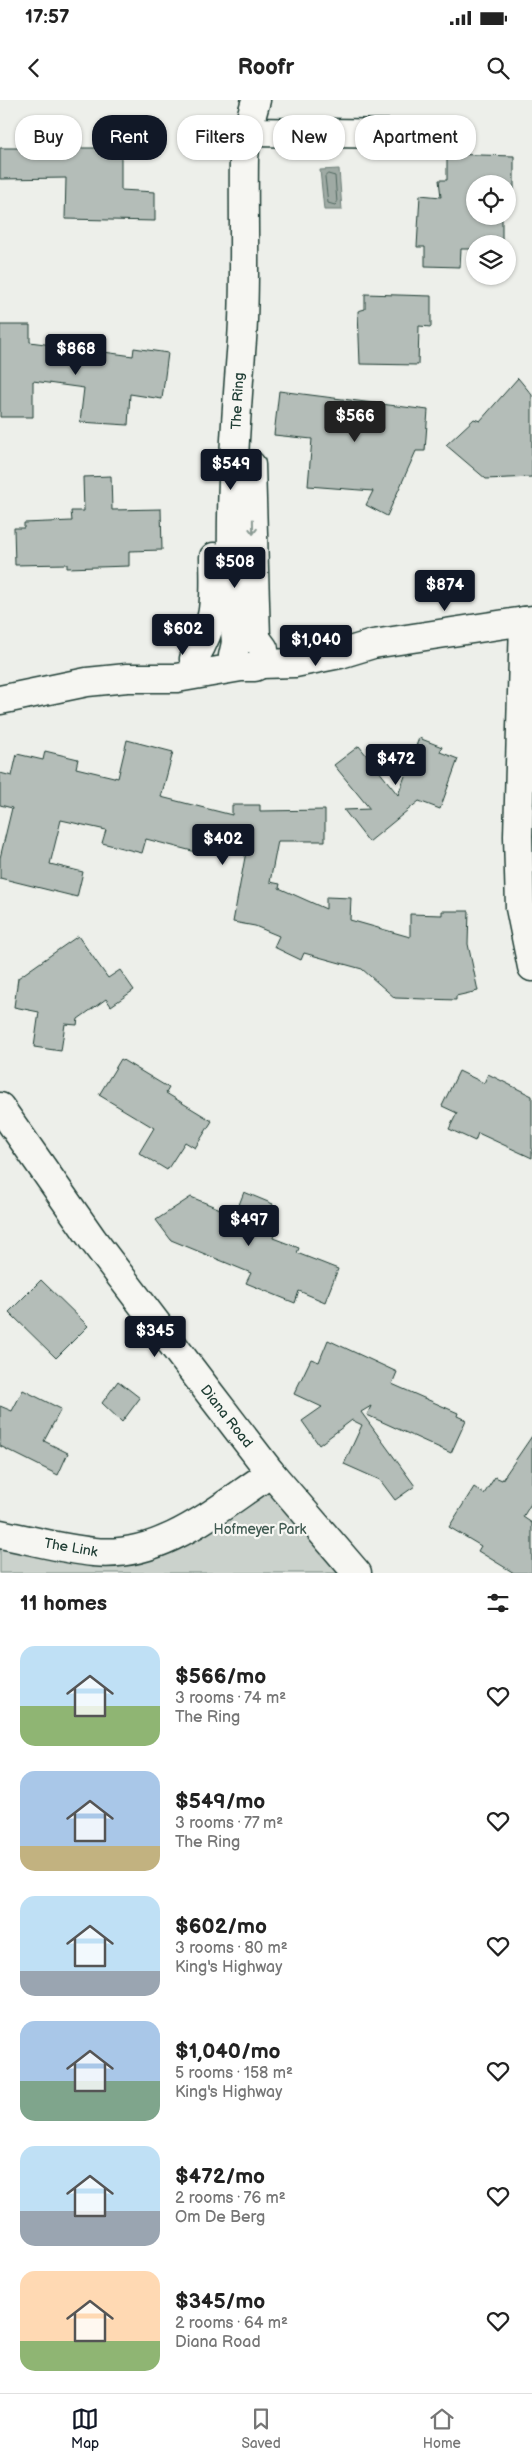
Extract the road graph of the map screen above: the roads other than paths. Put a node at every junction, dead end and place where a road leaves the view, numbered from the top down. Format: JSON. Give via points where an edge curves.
{"nodes":[{"id":1,"x":256,"y":100,"type":"edge"},
{"id":2,"x":252,"y":115,"type":"edge"},
{"id":3,"x":263,"y":132,"type":"edge"},
{"id":4,"x":355,"y":133,"type":"edge"},
{"id":5,"x":244,"y":160,"type":"edge"},
{"id":6,"x":243,"y":494,"type":"junction"},
{"id":7,"x":528,"y":620,"type":"edge"},
{"id":8,"x":248,"y":651,"type":"junction"},
{"id":9,"x":194,"y":659,"type":"junction"},
{"id":10,"x":127,"y":678,"type":"junction"},
{"id":11,"x":0,"y":700,"type":"edge"},
{"id":12,"x":532,"y":967,"type":"edge"},
{"id":13,"x":0,"y":1106,"type":"edge"},
{"id":14,"x":272,"y":1473,"type":"junction"},
{"id":15,"x":0,"y":1534,"type":"edge"},
{"id":16,"x":357,"y":1573,"type":"edge"}],
"edges":[{"from":1,"to":2,"type":"street","name":"The Ring"},
{"from":3,"to":4,"type":"street"},
{"from":5,"to":6,"type":"street","name":"The Ring","via":[[242,339],[250,406]]},
{"from":6,"to":8,"type":"street","name":"The Ring","via":[[233,579]]},
{"from":6,"to":9,"type":"street","via":[[220,516],[214,535],[213,620]]},
{"from":7,"to":8,"type":"street","via":[[373,644],[310,645]]},
{"from":7,"to":12,"type":"street","via":[[518,836],[520,908]]},
{"from":8,"to":9,"type":"street"},
{"from":8,"to":10,"type":"street","via":[[178,678]]},
{"from":9,"to":10,"type":"street"},
{"from":10,"to":11,"type":"street","via":[[86,682]]},
{"from":13,"to":14,"type":"street","name":"Diana Road","via":[[93,1240]]},
{"from":14,"to":15,"type":"street","name":"The Link","via":[[181,1533],[154,1545],[115,1553],[93,1552]]},
{"from":14,"to":16,"type":"street","name":"Diana Road"}]}
